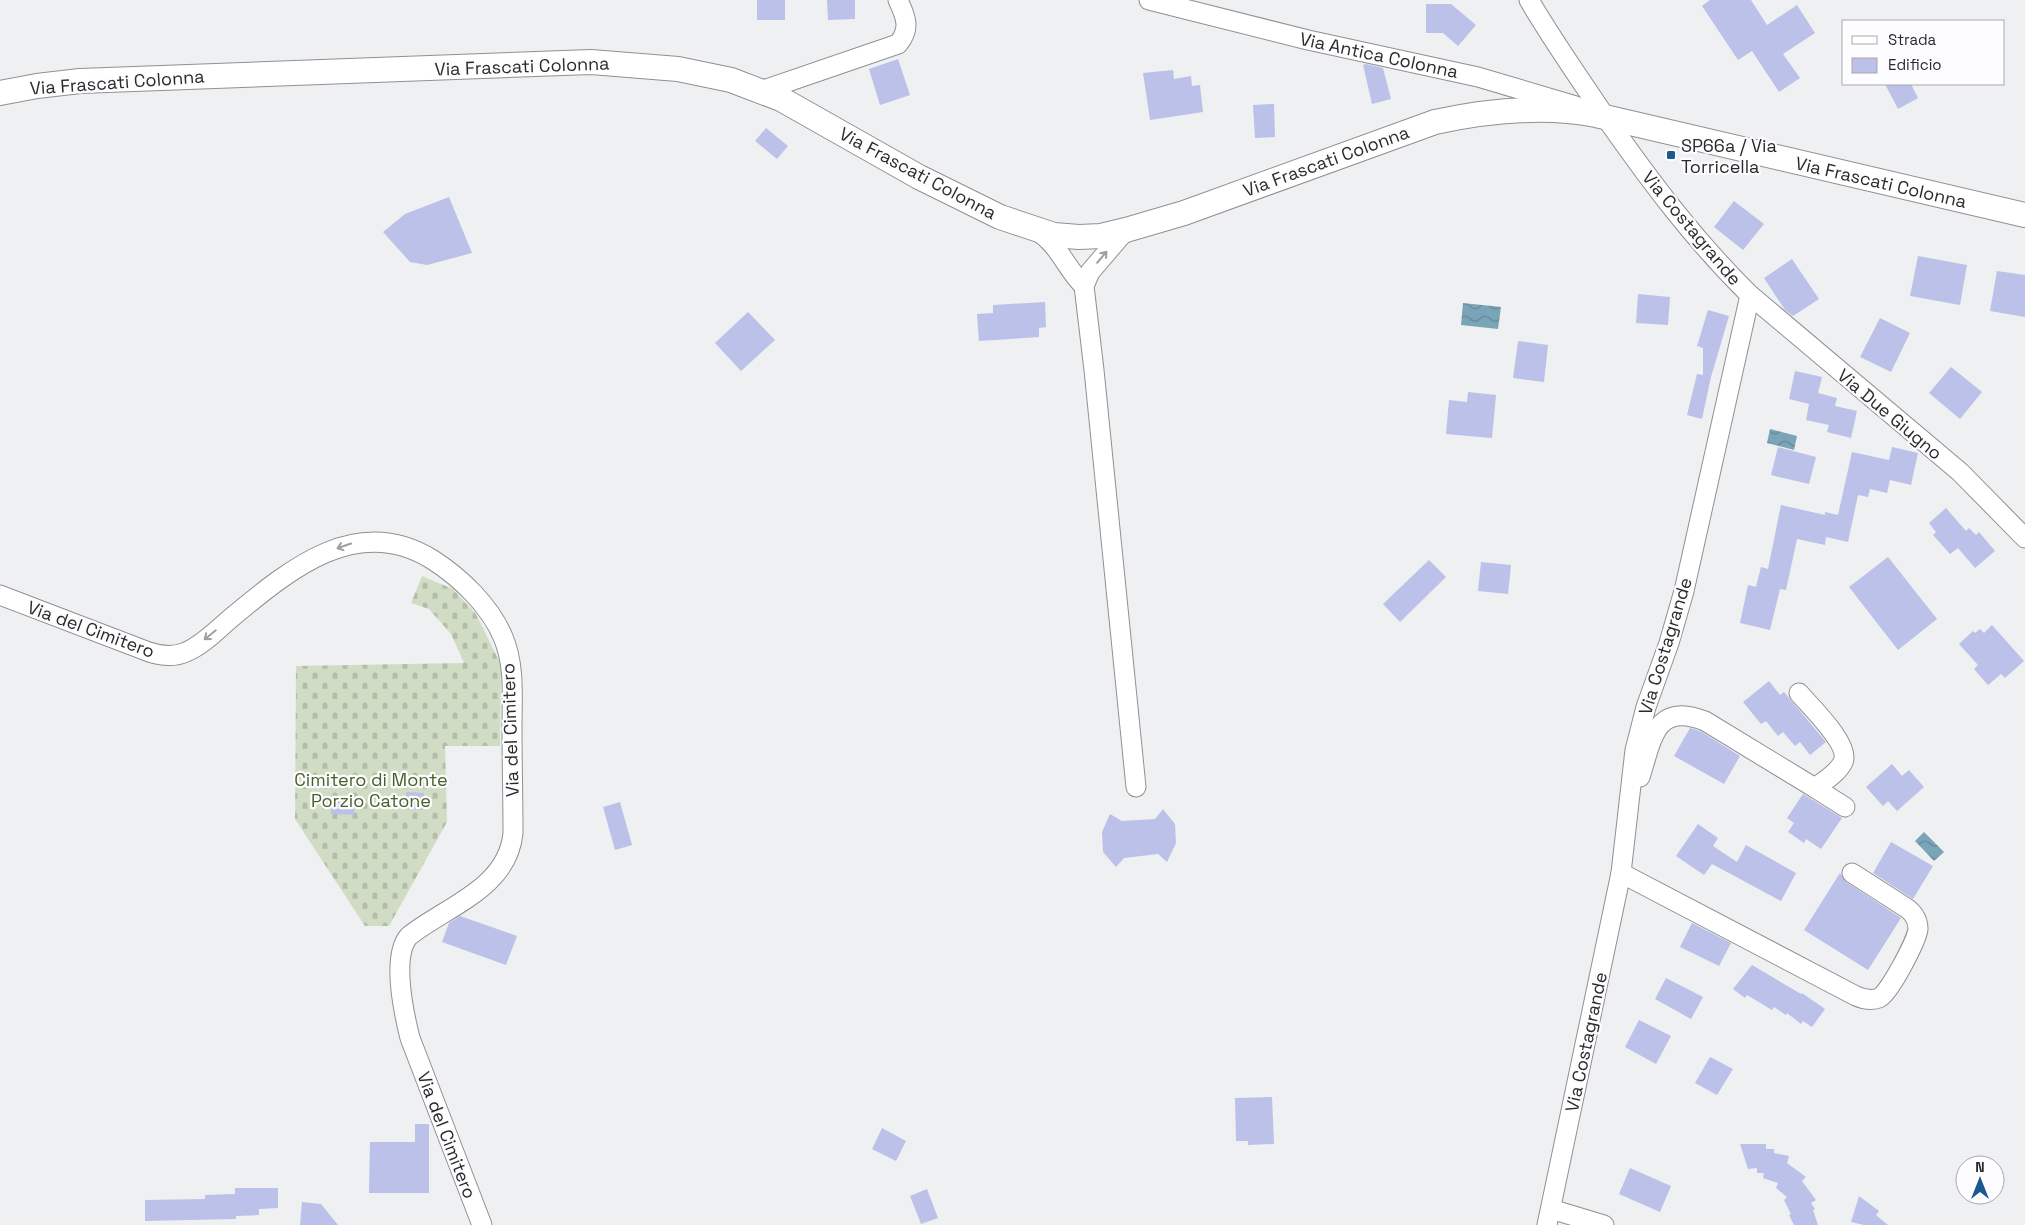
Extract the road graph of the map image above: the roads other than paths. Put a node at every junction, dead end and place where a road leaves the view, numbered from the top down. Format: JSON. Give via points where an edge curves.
{"nodes":[{"id":1,"x":898,"y":0,"type":"edge"},
{"id":2,"x":1149,"y":0,"type":"edge"},
{"id":3,"x":1529,"y":0,"type":"edge"},
{"id":4,"x":761,"y":91,"type":"junction"},
{"id":5,"x":0,"y":93,"type":"edge"},
{"id":6,"x":1606,"y":116,"type":"junction"},
{"id":7,"x":2025,"y":215,"type":"edge"},
{"id":8,"x":1032,"y":228,"type":"junction"},
{"id":9,"x":1126,"y":230,"type":"junction"},
{"id":10,"x":1084,"y":286,"type":"junction"},
{"id":11,"x":1750,"y":295,"type":"junction"},
{"id":12,"x":2025,"y":538,"type":"edge"},
{"id":13,"x":0,"y":595,"type":"edge"},
{"id":14,"x":1799,"y":693,"type":"dead end"},
{"id":15,"x":1136,"y":787,"type":"dead end"},
{"id":16,"x":1815,"y":788,"type":"junction"},
{"id":17,"x":1845,"y":807,"type":"dead end"},
{"id":18,"x":1627,"y":817,"type":"junction"},
{"id":19,"x":1621,"y":873,"type":"junction"},
{"id":20,"x":1852,"y":873,"type":"dead end"},
{"id":21,"x":1549,"y":1217,"type":"edge"},
{"id":22,"x":482,"y":1225,"type":"edge"},
{"id":23,"x":1604,"y":1225,"type":"edge"}],
"edges":[{"from":1,"to":4,"type":"street","via":[[907,25],[898,44]]},
{"from":2,"to":6,"type":"street","name":"Via Antica Colonna","via":[[1308,40],[1478,77]]},
{"from":3,"to":6,"type":"street","name":"Via Costagrande","via":[[1564,58]]},
{"from":4,"to":5,"type":"street","name":"Via Frascati Colonna","via":[[731,80],[678,69],[591,62],[80,81]]},
{"from":4,"to":8,"type":"street","name":"Via Frascati Colonna","via":[[959,198]]},
{"from":6,"to":7,"type":"street","name":"Via Frascati Colonna"},
{"from":6,"to":9,"type":"street","name":"Via Frascati Colonna","via":[[1528,111],[1481,114],[1435,122],[1203,206]]},
{"from":6,"to":11,"type":"street","name":"Via Costagrande","via":[[1689,230]]},
{"from":8,"to":9,"type":"street","name":"Via Frascati Colonna","via":[[1079,237]]},
{"from":8,"to":10,"type":"street","via":[[1052,243],[1070,272]]},
{"from":10,"to":9,"type":"street","one_way":true,"via":[[1090,272]]},
{"from":10,"to":15,"type":"street"},
{"from":11,"to":12,"type":"street","name":"Via Due Giugno","via":[[1956,468]]},
{"from":11,"to":18,"type":"street","name":"Via Costagrande","via":[[1684,591],[1639,732],[1632,763]]},
{"from":22,"to":13,"type":"street","name":"Via del Cimitero","one_way":true,"via":[[410,1038],[402,999],[400,958],[408,936],[486,884],[501,868],[509,852],[513,833],[510,665],[503,636],[486,610],[469,589],[427,556],[392,542],[373,540],[356,543],[308,562],[269,587],[197,646],[174,655],[149,652]]},
{"from":14,"to":16,"type":"street","via":[[1844,750],[1842,763]]},
{"from":16,"to":17,"type":"street"},
{"from":16,"to":18,"type":"street","via":[[1705,721],[1676,714],[1662,723],[1654,736]]},
{"from":18,"to":19,"type":"street","name":"Via Costagrande"},
{"from":19,"to":20,"type":"street","via":[[1856,996],[1873,1000],[1887,991],[1915,941],[1918,924],[1908,909]]},
{"from":19,"to":21,"type":"street","name":"Via Costagrande"},
{"from":21,"to":23,"type":"street"}]}
